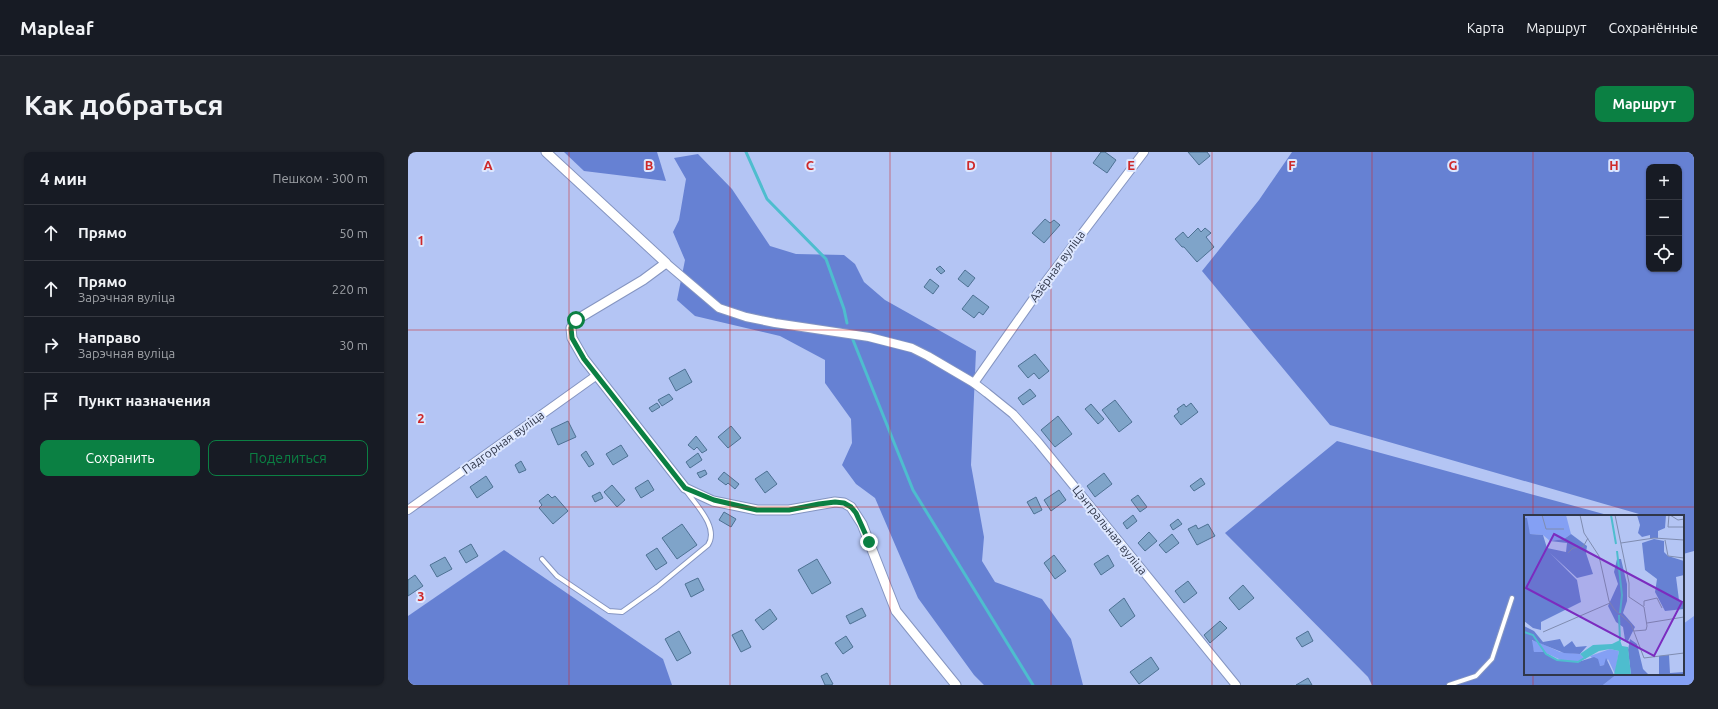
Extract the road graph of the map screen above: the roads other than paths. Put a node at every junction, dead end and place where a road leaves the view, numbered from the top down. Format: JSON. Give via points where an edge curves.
{"nodes":[{"id":1,"x":546,"y":152,"type":"edge"},
{"id":2,"x":1144,"y":152,"type":"edge"},
{"id":3,"x":666,"y":263,"type":"junction"},
{"id":4,"x":597,"y":375,"type":"junction"},
{"id":5,"x":974,"y":383,"type":"junction"},
{"id":6,"x":685,"y":488,"type":"junction"},
{"id":7,"x":408,"y":510,"type":"edge"},
{"id":8,"x":542,"y":559,"type":"dead end"},
{"id":9,"x":1512,"y":598,"type":"dead end"},
{"id":10,"x":956,"y":685,"type":"edge"},
{"id":11,"x":1236,"y":685,"type":"edge"},
{"id":12,"x":1449,"y":685,"type":"edge"}],
"edges":[{"from":1,"to":3,"type":"street"},
{"from":2,"to":5,"type":"street","name":"Азёрная вуліца","via":[[1043,284]]},
{"from":3,"to":4,"type":"street","via":[[573,324],[572,338]]},
{"from":3,"to":5,"type":"street","name":"Цэнтральная вуліца","via":[[719,308],[775,324],[869,337],[912,348]]},
{"from":4,"to":6,"type":"street"},
{"from":4,"to":7,"type":"street","name":"Падгорная вуліца"},
{"from":5,"to":11,"type":"street","name":"Цэнтральная вуліца","via":[[1012,414],[1038,442]]},
{"from":6,"to":8,"type":"lane","via":[[708,522],[712,539],[668,578],[622,612],[609,611],[557,576]]},
{"from":6,"to":10,"type":"street","via":[[714,500],[757,510],[789,510],[835,502],[851,507],[862,524],[896,611]]},
{"from":9,"to":12,"type":"lane","via":[[1492,659],[1476,676]]}]}
